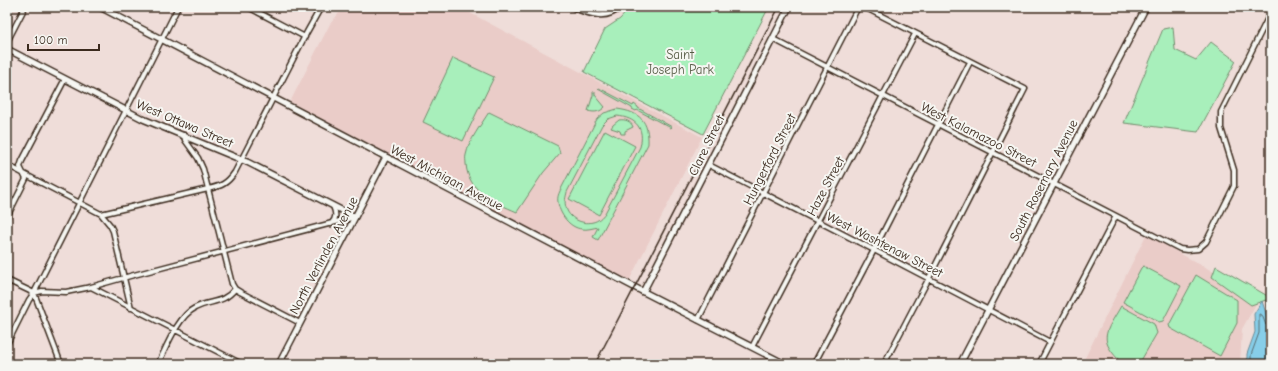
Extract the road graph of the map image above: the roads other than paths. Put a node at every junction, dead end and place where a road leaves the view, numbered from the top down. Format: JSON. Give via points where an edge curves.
{"nodes":[{"id":1,"x":25,"y":7,"type":"edge"},
{"id":2,"x":178,"y":7,"type":"edge"},
{"id":3,"x":248,"y":7,"type":"edge"},
{"id":4,"x":321,"y":7,"type":"edge"},
{"id":5,"x":571,"y":7,"type":"edge"},
{"id":6,"x":620,"y":7,"type":"edge"},
{"id":7,"x":789,"y":7,"type":"edge"},
{"id":8,"x":858,"y":7,"type":"edge"},
{"id":9,"x":864,"y":7,"type":"edge"},
{"id":10,"x":1146,"y":7,"type":"edge"},
{"id":11,"x":102,"y":8,"type":"edge"},
{"id":12,"x":254,"y":8,"type":"edge"},
{"id":13,"x":1271,"y":12,"type":"edge"},
{"id":14,"x":915,"y":34,"type":"junction"},
{"id":15,"x":305,"y":37,"type":"junction"},
{"id":16,"x":773,"y":39,"type":"junction"},
{"id":17,"x":162,"y":40,"type":"junction"},
{"id":18,"x":7,"y":42,"type":"edge"},
{"id":19,"x":7,"y":49,"type":"edge"},
{"id":20,"x":970,"y":62,"type":"junction"},
{"id":21,"x":828,"y":67,"type":"junction"},
{"id":22,"x":65,"y":79,"type":"junction"},
{"id":23,"x":883,"y":96,"type":"junction"},
{"id":24,"x":274,"y":98,"type":"junction"},
{"id":25,"x":126,"y":111,"type":"junction"},
{"id":26,"x":938,"y":124,"type":"junction"},
{"id":27,"x":184,"y":135,"type":"junction"},
{"id":28,"x":993,"y":153,"type":"junction"},
{"id":29,"x":386,"y":157,"type":"junction"},
{"id":30,"x":242,"y":159,"type":"junction"},
{"id":31,"x":7,"y":164,"type":"edge"},
{"id":32,"x":709,"y":165,"type":"junction"},
{"id":33,"x":23,"y":173,"type":"junction"},
{"id":34,"x":1054,"y":184,"type":"junction"},
{"id":35,"x":208,"y":189,"type":"junction"},
{"id":36,"x":763,"y":193,"type":"junction"},
{"id":37,"x":79,"y":202,"type":"junction"},
{"id":38,"x":333,"y":206,"type":"junction"},
{"id":39,"x":101,"y":214,"type":"junction"},
{"id":40,"x":1116,"y":216,"type":"junction"},
{"id":41,"x":7,"y":217,"type":"edge"},
{"id":42,"x":355,"y":218,"type":"junction"},
{"id":43,"x":818,"y":221,"type":"junction"},
{"id":44,"x":330,"y":224,"type":"junction"},
{"id":45,"x":874,"y":250,"type":"junction"},
{"id":46,"x":224,"y":252,"type":"junction"},
{"id":47,"x":124,"y":278,"type":"junction"},
{"id":48,"x":929,"y":278,"type":"junction"},
{"id":49,"x":7,"y":280,"type":"edge"},
{"id":50,"x":91,"y":287,"type":"junction"},
{"id":51,"x":236,"y":289,"type":"junction"},
{"id":52,"x":644,"y":292,"type":"junction"},
{"id":53,"x":34,"y":293,"type":"junction"},
{"id":54,"x":131,"y":308,"type":"junction"},
{"id":55,"x":989,"y":309,"type":"junction"},
{"id":56,"x":698,"y":320,"type":"junction"},
{"id":57,"x":300,"y":323,"type":"junction"},
{"id":58,"x":175,"y":331,"type":"junction"},
{"id":59,"x":1050,"y":342,"type":"junction"},
{"id":60,"x":7,"y":344,"type":"edge"},
{"id":61,"x":752,"y":347,"type":"junction"},
{"id":62,"x":60,"y":364,"type":"edge"},
{"id":63,"x":158,"y":364,"type":"edge"},
{"id":64,"x":242,"y":364,"type":"edge"},
{"id":65,"x":279,"y":364,"type":"edge"},
{"id":66,"x":785,"y":364,"type":"edge"},
{"id":67,"x":814,"y":364,"type":"edge"},
{"id":68,"x":884,"y":364,"type":"edge"},
{"id":69,"x":960,"y":364,"type":"edge"},
{"id":70,"x":1039,"y":364,"type":"edge"}],
"edges":[{"from":1,"to":18,"type":"street"},
{"from":2,"to":17,"type":"street"},
{"from":3,"to":12,"type":"street"},
{"from":4,"to":15,"type":"street"},
{"from":5,"to":6,"type":"street","via":[[601,16]]},
{"from":7,"to":16,"type":"street","name":"Clare Street"},
{"from":8,"to":21,"type":"street","name":"Hungerford Street"},
{"from":9,"to":14,"type":"street"},
{"from":10,"to":34,"type":"street","name":"South Rosemary Avenue"},
{"from":11,"to":17,"type":"street","name":"West Michigan Avenue"},
{"from":12,"to":15,"type":"street"},
{"from":13,"to":40,"type":"street","name":"West Kalamazoo Street","via":[[1221,112],[1221,128],[1234,170],[1234,186],[1210,237],[1198,249],[1180,249]]},
{"from":14,"to":20,"type":"street"},
{"from":14,"to":23,"type":"street","name":"Haze Street"},
{"from":15,"to":24,"type":"street"},
{"from":16,"to":21,"type":"street","name":"West Kalamazoo Street"},
{"from":16,"to":32,"type":"street","name":"Clare Street"},
{"from":17,"to":24,"type":"street","name":"West Michigan Avenue"},
{"from":17,"to":25,"type":"street"},
{"from":19,"to":22,"type":"street","name":"West Ottawa Street"},
{"from":20,"to":26,"type":"street"},
{"from":20,"to":28,"type":"street","via":[[1025,89]]},
{"from":21,"to":23,"type":"street","name":"West Kalamazoo Street"},
{"from":21,"to":36,"type":"street","name":"Hungerford Street"},
{"from":22,"to":25,"type":"street","name":"West Ottawa Street"},
{"from":22,"to":33,"type":"street","via":[[22,161],[20,167]]},
{"from":23,"to":26,"type":"street","name":"West Kalamazoo Street"},
{"from":23,"to":43,"type":"street","name":"Haze Street"},
{"from":24,"to":29,"type":"street","name":"West Michigan Avenue"},
{"from":24,"to":30,"type":"street"},
{"from":25,"to":27,"type":"street","name":"West Ottawa Street"},
{"from":25,"to":37,"type":"street"},
{"from":26,"to":28,"type":"street","name":"West Kalamazoo Street"},
{"from":26,"to":45,"type":"street"},
{"from":27,"to":30,"type":"street","name":"West Ottawa Street"},
{"from":27,"to":35,"type":"street","via":[[200,164]]},
{"from":28,"to":34,"type":"street","name":"West Kalamazoo Street"},
{"from":28,"to":48,"type":"street"},
{"from":29,"to":42,"type":"street","name":"North Verlinden Avenue"},
{"from":29,"to":52,"type":"street","name":"West Michigan Avenue"},
{"from":30,"to":35,"type":"street","via":[[230,179],[224,184]]},
{"from":30,"to":38,"type":"street","name":"West Ottawa Street"},
{"from":31,"to":33,"type":"street"},
{"from":32,"to":36,"type":"street","name":"West Washtenaw Street"},
{"from":32,"to":52,"type":"street","name":"Clare Street"},
{"from":33,"to":37,"type":"street"},
{"from":33,"to":41,"type":"street","via":[[25,182]]},
{"from":34,"to":40,"type":"street","name":"West Kalamazoo Street"},
{"from":34,"to":55,"type":"street","name":"South Rosemary Avenue"},
{"from":35,"to":39,"type":"street"},
{"from":35,"to":46,"type":"street"},
{"from":36,"to":43,"type":"street","name":"West Washtenaw Street"},
{"from":36,"to":56,"type":"street","name":"Hungerford Street"},
{"from":37,"to":39,"type":"street"},
{"from":37,"to":53,"type":"street"},
{"from":38,"to":42,"type":"street","name":"West Ottawa Street"},
{"from":38,"to":44,"type":"street","via":[[336,216]]},
{"from":39,"to":47,"type":"street","via":[[113,231]]},
{"from":40,"to":59,"type":"street"},
{"from":42,"to":44,"type":"street"},
{"from":42,"to":57,"type":"street","name":"North Verlinden Avenue"},
{"from":43,"to":45,"type":"street","name":"West Washtenaw Street"},
{"from":43,"to":61,"type":"street","name":"Haze Street"},
{"from":44,"to":46,"type":"street"},
{"from":45,"to":48,"type":"street","name":"West Washtenaw Street"},
{"from":45,"to":67,"type":"street"},
{"from":46,"to":47,"type":"street"},
{"from":46,"to":51,"type":"street","via":[[232,284]]},
{"from":47,"to":50,"type":"street"},
{"from":47,"to":54,"type":"street"},
{"from":48,"to":55,"type":"street","name":"West Washtenaw Street"},
{"from":48,"to":68,"type":"street"},
{"from":49,"to":53,"type":"street"},
{"from":50,"to":53,"type":"street","via":[[66,292]]},
{"from":50,"to":54,"type":"street"},
{"from":51,"to":57,"type":"street"},
{"from":51,"to":58,"type":"street","via":[[222,300],[189,312]]},
{"from":52,"to":56,"type":"street","name":"West Michigan Avenue"},
{"from":53,"to":60,"type":"street"},
{"from":53,"to":62,"type":"street"},
{"from":54,"to":58,"type":"street"},
{"from":55,"to":59,"type":"street","name":"West Washtenaw Street"},
{"from":55,"to":69,"type":"street","name":"South Rosemary Avenue"},
{"from":56,"to":61,"type":"street","name":"West Michigan Avenue"},
{"from":57,"to":65,"type":"street","name":"North Verlinden Avenue"},
{"from":58,"to":63,"type":"street"},
{"from":58,"to":64,"type":"street"},
{"from":59,"to":70,"type":"street"},
{"from":61,"to":66,"type":"street","name":"West Michigan Avenue"}]}
